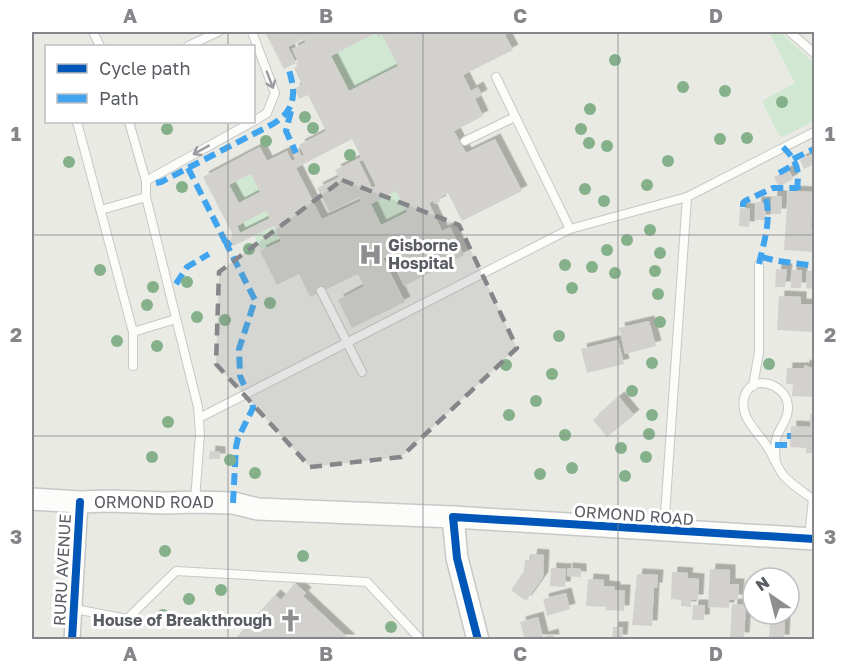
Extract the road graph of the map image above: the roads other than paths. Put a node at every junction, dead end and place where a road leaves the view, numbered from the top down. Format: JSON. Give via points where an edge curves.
{"nodes":[{"id":1,"x":218,"y":32,"type":"edge"},
{"id":2,"x":252,"y":32,"type":"edge"},
{"id":3,"x":790,"y":32,"type":"edge"},
{"id":4,"x":190,"y":45,"type":"edge"},
{"id":5,"x":814,"y":53,"type":"edge"},
{"id":6,"x":496,"y":77,"type":"dead end"},
{"id":7,"x":515,"y":117,"type":"junction"},
{"id":8,"x":255,"y":120,"type":"edge"},
{"id":9,"x":77,"y":123,"type":"edge"},
{"id":10,"x":129,"y":123,"type":"edge"},
{"id":11,"x":249,"y":123,"type":"edge"},
{"id":12,"x":814,"y":132,"type":"edge"},
{"id":13,"x":465,"y":141,"type":"dead end"},
{"id":14,"x":146,"y":181,"type":"junction"},
{"id":15,"x":146,"y":197,"type":"junction"},
{"id":16,"x":687,"y":197,"type":"junction"},
{"id":17,"x":101,"y":210,"type":"junction"},
{"id":18,"x":570,"y":229,"type":"junction"},
{"id":19,"x":759,"y":264,"type":"dead end"},
{"id":20,"x":321,"y":291,"type":"dead end"},
{"id":21,"x":177,"y":319,"type":"junction"},
{"id":22,"x":133,"y":332,"type":"junction"},
{"id":23,"x":347,"y":343,"type":"junction"},
{"id":24,"x":133,"y":366,"type":"dead end"},
{"id":25,"x":362,"y":372,"type":"dead end"},
{"id":26,"x":753,"y":386,"type":"junction"},
{"id":27,"x":199,"y":418,"type":"junction"},
{"id":28,"x":776,"y":463,"type":"junction"},
{"id":29,"x":32,"y":499,"type":"edge"},
{"id":30,"x":814,"y":499,"type":"edge"},
{"id":31,"x":195,"y":501,"type":"junction"},
{"id":32,"x":80,"y":502,"type":"junction"},
{"id":33,"x":453,"y":518,"type":"junction"},
{"id":34,"x":664,"y":531,"type":"junction"},
{"id":35,"x":812,"y":539,"type":"edge"},
{"id":36,"x":75,"y":609,"type":"junction"},
{"id":37,"x":72,"y":639,"type":"edge"},
{"id":38,"x":421,"y":639,"type":"edge"},
{"id":39,"x":478,"y":639,"type":"edge"}],
"edges":[{"from":1,"to":4,"type":"lane"},
{"from":2,"to":8,"type":"lane","one_way":true,"via":[[275,93],[267,113]]},
{"from":3,"to":5,"type":"lane"},
{"from":6,"to":7,"type":"lane"},
{"from":7,"to":13,"type":"lane"},
{"from":7,"to":18,"type":"lane"},
{"from":9,"to":17,"type":"lane"},
{"from":10,"to":14,"type":"lane"},
{"from":11,"to":14,"type":"lane","one_way":true},
{"from":12,"to":16,"type":"lane"},
{"from":14,"to":15,"type":"lane"},
{"from":15,"to":17,"type":"lane"},
{"from":15,"to":21,"type":"lane"},
{"from":16,"to":18,"type":"lane"},
{"from":16,"to":34,"type":"lane"},
{"from":17,"to":22,"type":"lane"},
{"from":18,"to":23,"type":"lane"},
{"from":19,"to":26,"type":"lane","via":[[759,352]]},
{"from":20,"to":23,"type":"lane"},
{"from":21,"to":22,"type":"lane"},
{"from":21,"to":27,"type":"lane"},
{"from":22,"to":24,"type":"lane"},
{"from":23,"to":25,"type":"lane"},
{"from":23,"to":27,"type":"lane"},
{"from":26,"to":28,"type":"lane","via":[[745,395],[744,412]]},
{"from":26,"to":28,"type":"lane","via":[[769,383],[787,399],[787,418],[774,448]]},
{"from":27,"to":31,"type":"lane"},
{"from":28,"to":30,"type":"lane","via":[[783,476]]},
{"from":29,"to":32,"type":"main road","name":"ORMOND ROAD"},
{"from":30,"to":35,"type":"lane"},
{"from":31,"to":32,"type":"main road","name":"ORMOND ROAD"},
{"from":31,"to":33,"type":"main road","name":"ORMOND ROAD","via":[[258,509]]},
{"from":32,"to":36,"type":"street","name":"RURU AVENUE"},
{"from":33,"to":34,"type":"main road","name":"ORMOND ROAD"},
{"from":33,"to":39,"type":"main road","via":[[458,566]]},
{"from":34,"to":35,"type":"main road","name":"ORMOND ROAD"},
{"from":36,"to":37,"type":"street","name":"RURU AVENUE"},
{"from":36,"to":38,"type":"lane","via":[[127,619],[176,571],[367,582]]}]}
